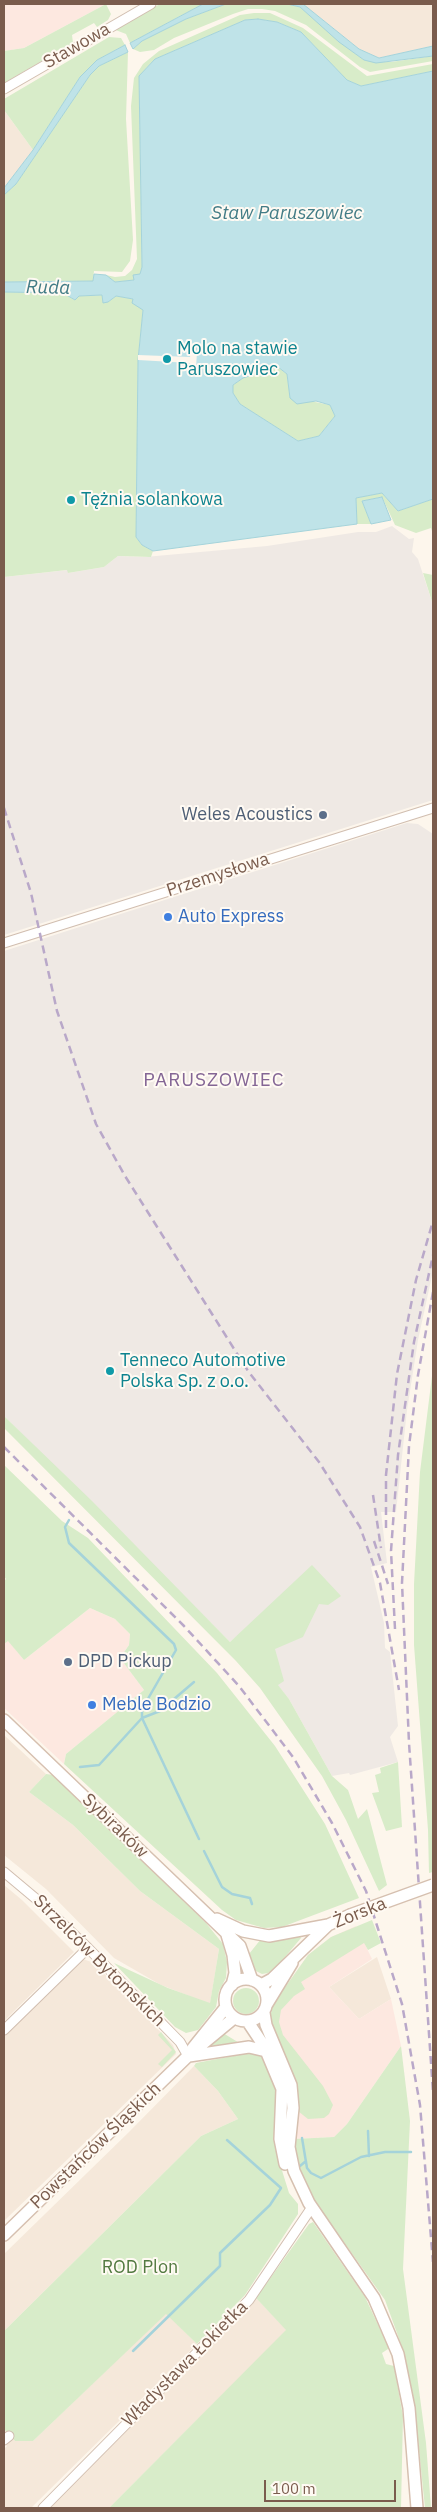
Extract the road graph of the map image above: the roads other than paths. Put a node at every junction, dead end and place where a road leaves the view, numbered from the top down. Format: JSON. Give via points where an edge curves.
{"nodes":[{"id":1,"x":151,"y":4,"type":"edge"},
{"id":2,"x":4,"y":88,"type":"edge"},
{"id":3,"x":433,"y":810,"type":"edge"},
{"id":4,"x":4,"y":943,"type":"edge"},
{"id":5,"x":4,"y":1720,"type":"edge"},
{"id":6,"x":4,"y":1873,"type":"edge"},
{"id":7,"x":433,"y":1884,"type":"edge"},
{"id":8,"x":209,"y":1916,"type":"junction"},
{"id":9,"x":328,"y":1925,"type":"junction"},
{"id":10,"x":226,"y":1932,"type":"junction"},
{"id":11,"x":88,"y":1948,"type":"junction"},
{"id":12,"x":296,"y":1956,"type":"junction"},
{"id":13,"x":256,"y":1982,"type":"junction"},
{"id":14,"x":232,"y":1985,"type":"junction"},
{"id":15,"x":226,"y":2007,"type":"junction"},
{"id":16,"x":266,"y":2008,"type":"junction"},
{"id":17,"x":234,"y":2018,"type":"junction"},
{"id":18,"x":248,"y":2022,"type":"junction"},
{"id":19,"x":4,"y":2030,"type":"edge"},
{"id":20,"x":266,"y":2050,"type":"junction"},
{"id":21,"x":188,"y":2056,"type":"junction"},
{"id":22,"x":311,"y":2205,"type":"junction"},
{"id":23,"x":4,"y":2235,"type":"edge"},
{"id":24,"x":44,"y":2508,"type":"edge"},
{"id":25,"x":417,"y":2508,"type":"edge"}],
"edges":[{"from":1,"to":2,"type":"street","name":"Stawowa"},
{"from":3,"to":4,"type":"street","name":"Przemysłowa"},
{"from":5,"to":8,"type":"street","name":"Sybiraków"},
{"from":6,"to":11,"type":"street","name":"Strzelców Bytomskich"},
{"from":7,"to":9,"type":"street","name":"Żorska","bridge":true},
{"from":8,"to":9,"type":"street","via":[[243,1931],[264,1935]]},
{"from":8,"to":10,"type":"street","name":"Sybiraków"},
{"from":9,"to":12,"type":"street","name":"Żorska"},
{"from":10,"to":13,"type":"street","name":"Sybiraków","via":[[240,1946]]},
{"from":10,"to":14,"type":"street","via":[[233,1955],[235,1976]]},
{"from":11,"to":19,"type":"street"},
{"from":11,"to":21,"type":"street","name":"Strzelców Bytomskich","via":[[180,2042]]},
{"from":12,"to":13,"type":"street","name":"Żorska","via":[[272,1979]]},
{"from":12,"to":16,"type":"street","name":"Żorska"},
{"from":13,"to":14,"type":"street","via":[[241,1980]]},
{"from":13,"to":16,"type":"street","via":[[266,1993]]},
{"from":14,"to":15,"type":"street","via":[[226,1993]]},
{"from":15,"to":17,"type":"street"},
{"from":15,"to":21,"type":"street","name":"Powstańców Śląskich"},
{"from":16,"to":18,"type":"street","via":[[258,2018]]},
{"from":16,"to":22,"type":"street","via":[[266,2025],[291,2085],[290,2156],[296,2177]]},
{"from":17,"to":18,"type":"street"},
{"from":17,"to":21,"type":"street","name":"Powstańców Śląskich"},
{"from":18,"to":20,"type":"street"},
{"from":20,"to":21,"type":"street","via":[[250,2047]]},
{"from":20,"to":22,"type":"street","via":[[282,2089],[280,2137],[284,2163],[297,2192]]},
{"from":21,"to":23,"type":"street","name":"Powstańców Śląskich"},
{"from":22,"to":24,"type":"street","name":"Władysława Łokietka","via":[[249,2300]]},
{"from":22,"to":25,"type":"street","via":[[368,2287],[394,2342],[408,2399]]}]}
